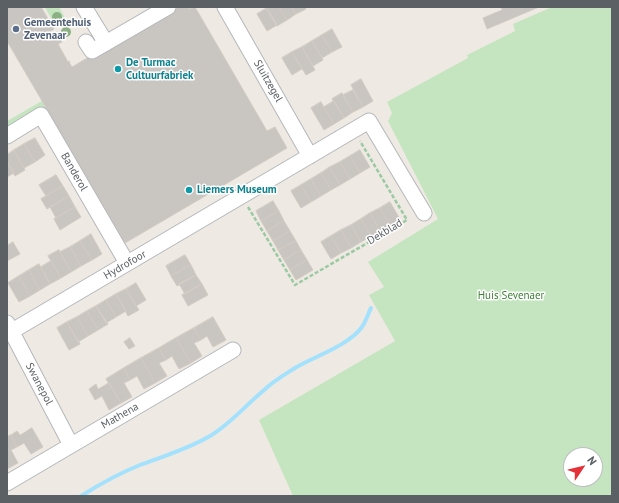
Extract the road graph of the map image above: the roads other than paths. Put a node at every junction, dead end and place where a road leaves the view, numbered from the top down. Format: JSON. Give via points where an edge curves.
{"nodes":[{"id":1,"x":84,"y":7,"type":"edge"},
{"id":2,"x":168,"y":7,"type":"edge"},
{"id":3,"x":225,"y":7,"type":"edge"},
{"id":4,"x":86,"y":42,"type":"dead end"},
{"id":5,"x":106,"y":43,"type":"junction"},
{"id":6,"x":7,"y":136,"type":"edge"},
{"id":7,"x":310,"y":156,"type":"junction"},
{"id":8,"x":424,"y":213,"type":"dead end"},
{"id":9,"x":127,"y":263,"type":"junction"},
{"id":10,"x":9,"y":329,"type":"edge"},
{"id":11,"x":233,"y":350,"type":"dead end"},
{"id":12,"x":71,"y":445,"type":"junction"},
{"id":13,"x":7,"y":483,"type":"edge"}],
"edges":[{"from":1,"to":5,"type":"street"},
{"from":2,"to":5,"type":"street"},
{"from":3,"to":7,"type":"street","name":"Sluitzegel"},
{"from":4,"to":5,"type":"street","via":[[92,51]]},
{"from":6,"to":9,"type":"street","name":"Banderol","via":[[41,115]]},
{"from":7,"to":8,"type":"street","name":"Hydrofoor","via":[[369,121]]},
{"from":7,"to":9,"type":"street","name":"Hydrofoor"},
{"from":9,"to":10,"type":"street","name":"Hydrofoor"},
{"from":10,"to":12,"type":"street","name":"Swanepol"},
{"from":11,"to":12,"type":"street","name":"Mathena"},
{"from":12,"to":13,"type":"street","name":"Mathena"}]}
